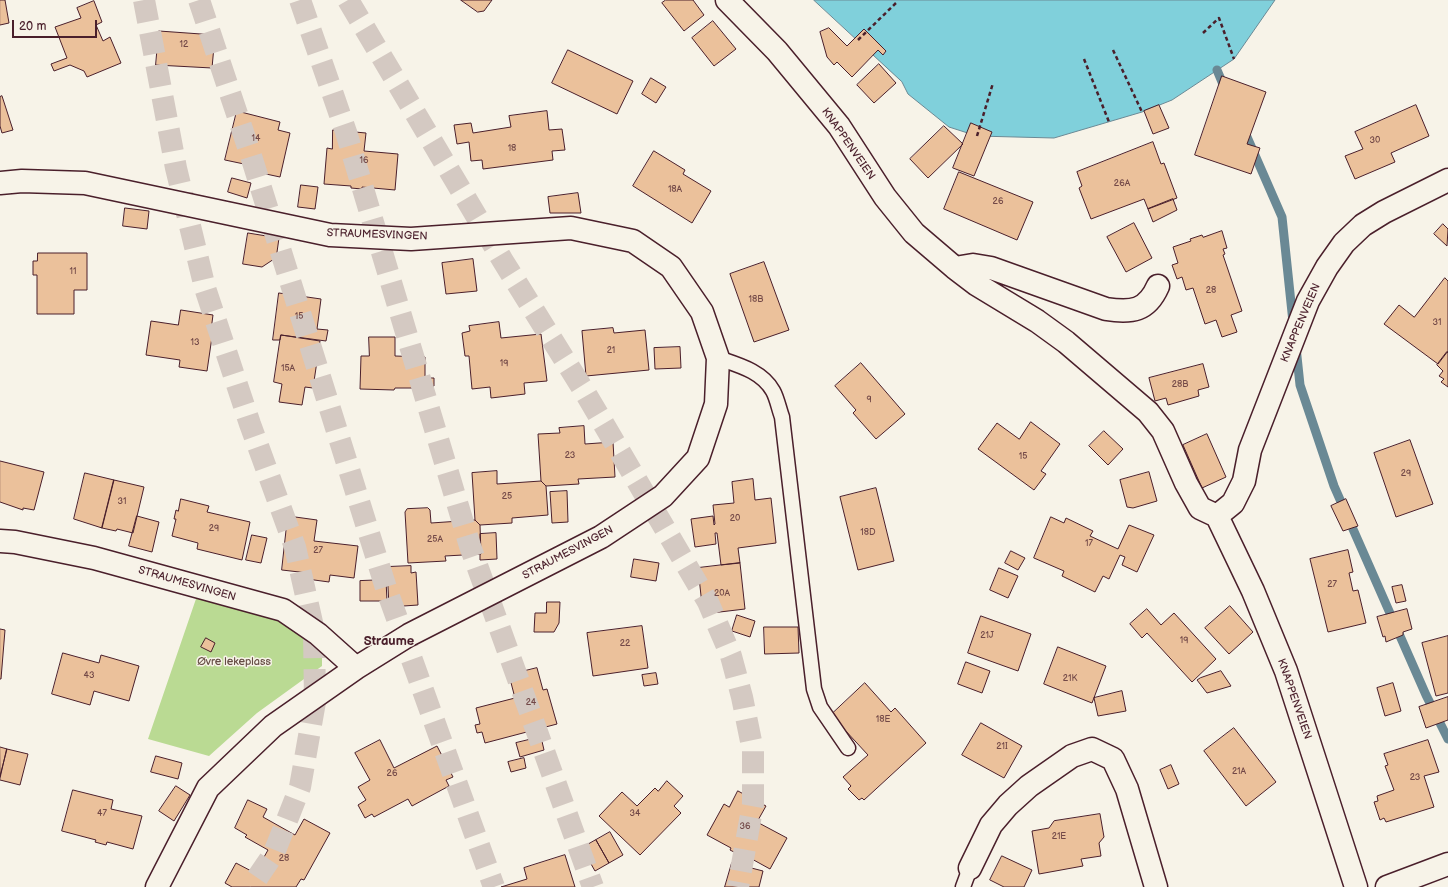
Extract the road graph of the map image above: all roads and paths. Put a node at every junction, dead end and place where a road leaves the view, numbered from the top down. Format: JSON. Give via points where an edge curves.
{"nodes":[{"id":1,"x":727,"y":0,"type":"edge"},
{"id":2,"x":898,"y":1,"type":"dead end"},
{"id":3,"x":1203,"y":33,"type":"dead end"},
{"id":4,"x":858,"y":40,"type":"dead end"},
{"id":5,"x":1113,"y":50,"type":"dead end"},
{"id":6,"x":1084,"y":59,"type":"dead end"},
{"id":7,"x":1234,"y":59,"type":"dead end"},
{"id":8,"x":993,"y":83,"type":"dead end"},
{"id":9,"x":1142,"y":112,"type":"dead end"},
{"id":10,"x":1109,"y":122,"type":"dead end"},
{"id":11,"x":977,"y":136,"type":"dead end"},
{"id":12,"x":1448,"y":180,"type":"edge"},
{"id":13,"x":0,"y":183,"type":"edge"},
{"id":14,"x":955,"y":268,"type":"junction"},
{"id":15,"x":1158,"y":286,"type":"dead end"},
{"id":16,"x":718,"y":358,"type":"junction"},
{"id":17,"x":1217,"y":516,"type":"junction"},
{"id":18,"x":0,"y":541,"type":"edge"},
{"id":19,"x":356,"y":668,"type":"junction"},
{"id":20,"x":848,"y":748,"type":"dead end"},
{"id":21,"x":1448,"y":864,"type":"edge"},
{"id":22,"x":967,"y":877,"type":"edge"},
{"id":23,"x":157,"y":887,"type":"edge"},
{"id":24,"x":1156,"y":887,"type":"edge"},
{"id":25,"x":1356,"y":887,"type":"edge"},
{"id":26,"x":1387,"y":887,"type":"edge"}],
"edges":[{"from":1,"to":14,"type":"street","name":"KNAPPENVEIEN","via":[[777,51],[839,126],[884,197],[914,233]]},
{"from":2,"to":4,"type":"path"},
{"from":3,"to":7,"type":"path","via":[[1219,18]]},
{"from":5,"to":9,"type":"path"},
{"from":6,"to":10,"type":"path"},
{"from":8,"to":11,"type":"path"},
{"from":12,"to":17,"type":"street","name":"KNAPPENVEIEN","via":[[1363,225],[1344,243],[1327,267],[1308,301],[1250,450],[1244,481],[1233,503]]},
{"from":13,"to":16,"type":"street","name":"STRAUMESVINGEN","via":[[85,183],[330,235],[411,239],[571,228],[633,241],[671,267],[702,312]]},
{"from":14,"to":15,"type":"street","via":[[973,265],[991,268],[1106,309],[1125,312],[1140,308],[1153,298]]},
{"from":14,"to":17,"type":"street","name":"KNAPPENVEIEN","via":[[976,284],[1043,325],[1148,412],[1163,431],[1200,508]]},
{"from":16,"to":19,"type":"street","name":"STRAUMESVINGEN","via":[[716,404],[698,458],[663,496],[601,537],[409,635]]},
{"from":16,"to":20,"type":"lane","via":[[745,367],[764,379],[774,391],[782,417],[814,689],[820,707]]},
{"from":17,"to":25,"type":"street","name":"KNAPPENVEIEN","via":[[1253,591],[1286,671]]},
{"from":18,"to":19,"type":"street","name":"STRAUMESVINGEN","via":[[94,558],[282,610],[318,634]]},
{"from":19,"to":23,"type":"street","name":"STRAUMESVINGEN","via":[[273,726],[208,788]]},
{"from":21,"to":26,"type":"street"},
{"from":22,"to":24,"type":"street","via":[[991,825],[1008,805],[1029,786],[1072,756],[1092,749],[1113,759],[1127,789]]}]}
